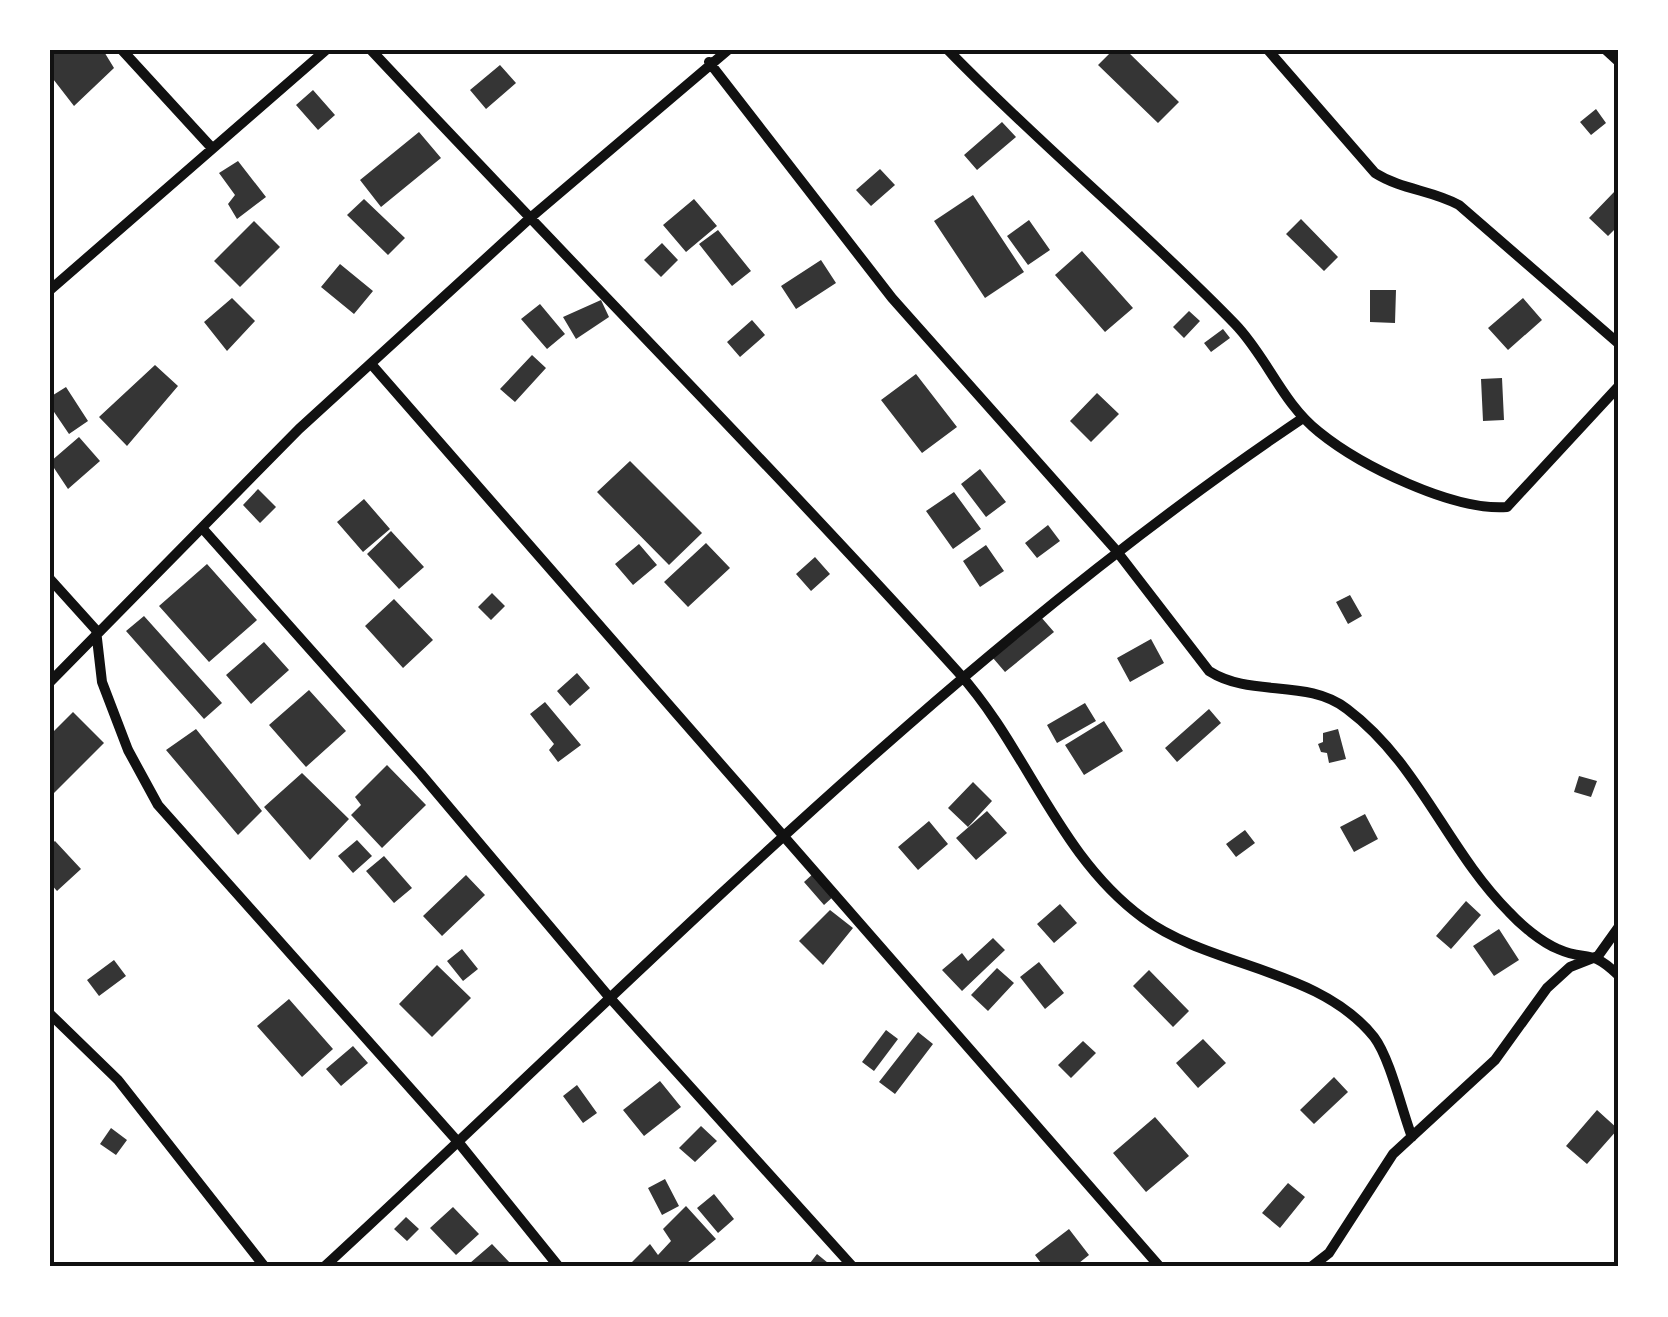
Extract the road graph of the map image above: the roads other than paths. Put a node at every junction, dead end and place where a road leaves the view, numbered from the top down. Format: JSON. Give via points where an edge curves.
{"nodes":[{"id":1,"x":122,"y":50,"type":"edge"},
{"id":2,"x":326,"y":50,"type":"edge"},
{"id":3,"x":371,"y":50,"type":"edge"},
{"id":4,"x":728,"y":50,"type":"edge"},
{"id":5,"x":948,"y":50,"type":"edge"},
{"id":6,"x":1268,"y":50,"type":"edge"},
{"id":7,"x":1606,"y":50,"type":"edge"},
{"id":8,"x":1618,"y":61,"type":"edge"},
{"id":9,"x":709,"y":62,"type":"junction"},
{"id":10,"x":211,"y":147,"type":"junction"},
{"id":11,"x":529,"y":219,"type":"junction"},
{"id":12,"x":50,"y":269,"type":"edge"},
{"id":13,"x":60,"y":280,"type":"junction"},
{"id":14,"x":50,"y":290,"type":"edge"},
{"id":15,"x":1618,"y":343,"type":"edge"},
{"id":16,"x":372,"y":365,"type":"junction"},
{"id":17,"x":1618,"y":387,"type":"edge"},
{"id":18,"x":1303,"y":418,"type":"junction"},
{"id":19,"x":203,"y":529,"type":"junction"},
{"id":20,"x":1116,"y":549,"type":"junction"},
{"id":21,"x":50,"y":579,"type":"edge"},
{"id":22,"x":96,"y":630,"type":"junction"},
{"id":23,"x":962,"y":676,"type":"junction"},
{"id":24,"x":50,"y":682,"type":"edge"},
{"id":25,"x":785,"y":835,"type":"junction"},
{"id":26,"x":1618,"y":928,"type":"edge"},
{"id":27,"x":1598,"y":956,"type":"junction"},
{"id":28,"x":1618,"y":976,"type":"edge"},
{"id":29,"x":610,"y":998,"type":"junction"},
{"id":30,"x":50,"y":1014,"type":"edge"},
{"id":31,"x":1412,"y":1138,"type":"junction"},
{"id":32,"x":459,"y":1142,"type":"junction"},
{"id":33,"x":264,"y":1267,"type":"edge"},
{"id":34,"x":324,"y":1267,"type":"edge"},
{"id":35,"x":560,"y":1267,"type":"edge"},
{"id":36,"x":853,"y":1267,"type":"edge"},
{"id":37,"x":1160,"y":1267,"type":"edge"},
{"id":38,"x":1311,"y":1267,"type":"edge"}],
"edges":[{"from":1,"to":10,"type":"street"},
{"from":2,"to":10,"type":"street"},
{"from":3,"to":11,"type":"street"},
{"from":4,"to":9,"type":"street"},
{"from":5,"to":18,"type":"street","via":[[1240,329]]},
{"from":6,"to":15,"type":"street","via":[[1375,172],[1459,205]]},
{"from":7,"to":8,"type":"street"},
{"from":9,"to":11,"type":"street"},
{"from":9,"to":20,"type":"street","via":[[892,298]]},
{"from":10,"to":13,"type":"street"},
{"from":11,"to":16,"type":"street"},
{"from":11,"to":23,"type":"street"},
{"from":12,"to":13,"type":"street"},
{"from":13,"to":14,"type":"street"},
{"from":16,"to":19,"type":"street"},
{"from":16,"to":25,"type":"street"},
{"from":17,"to":18,"type":"street","via":[[1507,508],[1484,509],[1436,495],[1339,446]]},
{"from":18,"to":20,"type":"street"},
{"from":19,"to":22,"type":"street"},
{"from":19,"to":29,"type":"street"},
{"from":20,"to":23,"type":"street"},
{"from":20,"to":27,"type":"street","via":[[1209,671],[1230,685],[1302,691],[1345,707],[1399,758],[1467,866],[1511,915],[1561,951]]},
{"from":21,"to":22,"type":"street"},
{"from":22,"to":24,"type":"street"},
{"from":22,"to":32,"type":"street","via":[[102,682],[158,804]]},
{"from":23,"to":25,"type":"street"},
{"from":23,"to":31,"type":"street","via":[[1095,874],[1144,918],[1203,950],[1318,994],[1376,1039]]},
{"from":25,"to":29,"type":"street"},
{"from":25,"to":37,"type":"street"},
{"from":26,"to":27,"type":"street"},
{"from":27,"to":28,"type":"street"},
{"from":27,"to":31,"type":"street","via":[[1570,967],[1546,988],[1496,1060]]},
{"from":29,"to":32,"type":"street"},
{"from":29,"to":36,"type":"street"},
{"from":30,"to":33,"type":"street","via":[[118,1080]]},
{"from":31,"to":38,"type":"street","via":[[1372,1183],[1329,1253]]},
{"from":32,"to":34,"type":"street"},
{"from":32,"to":35,"type":"street"}]}
